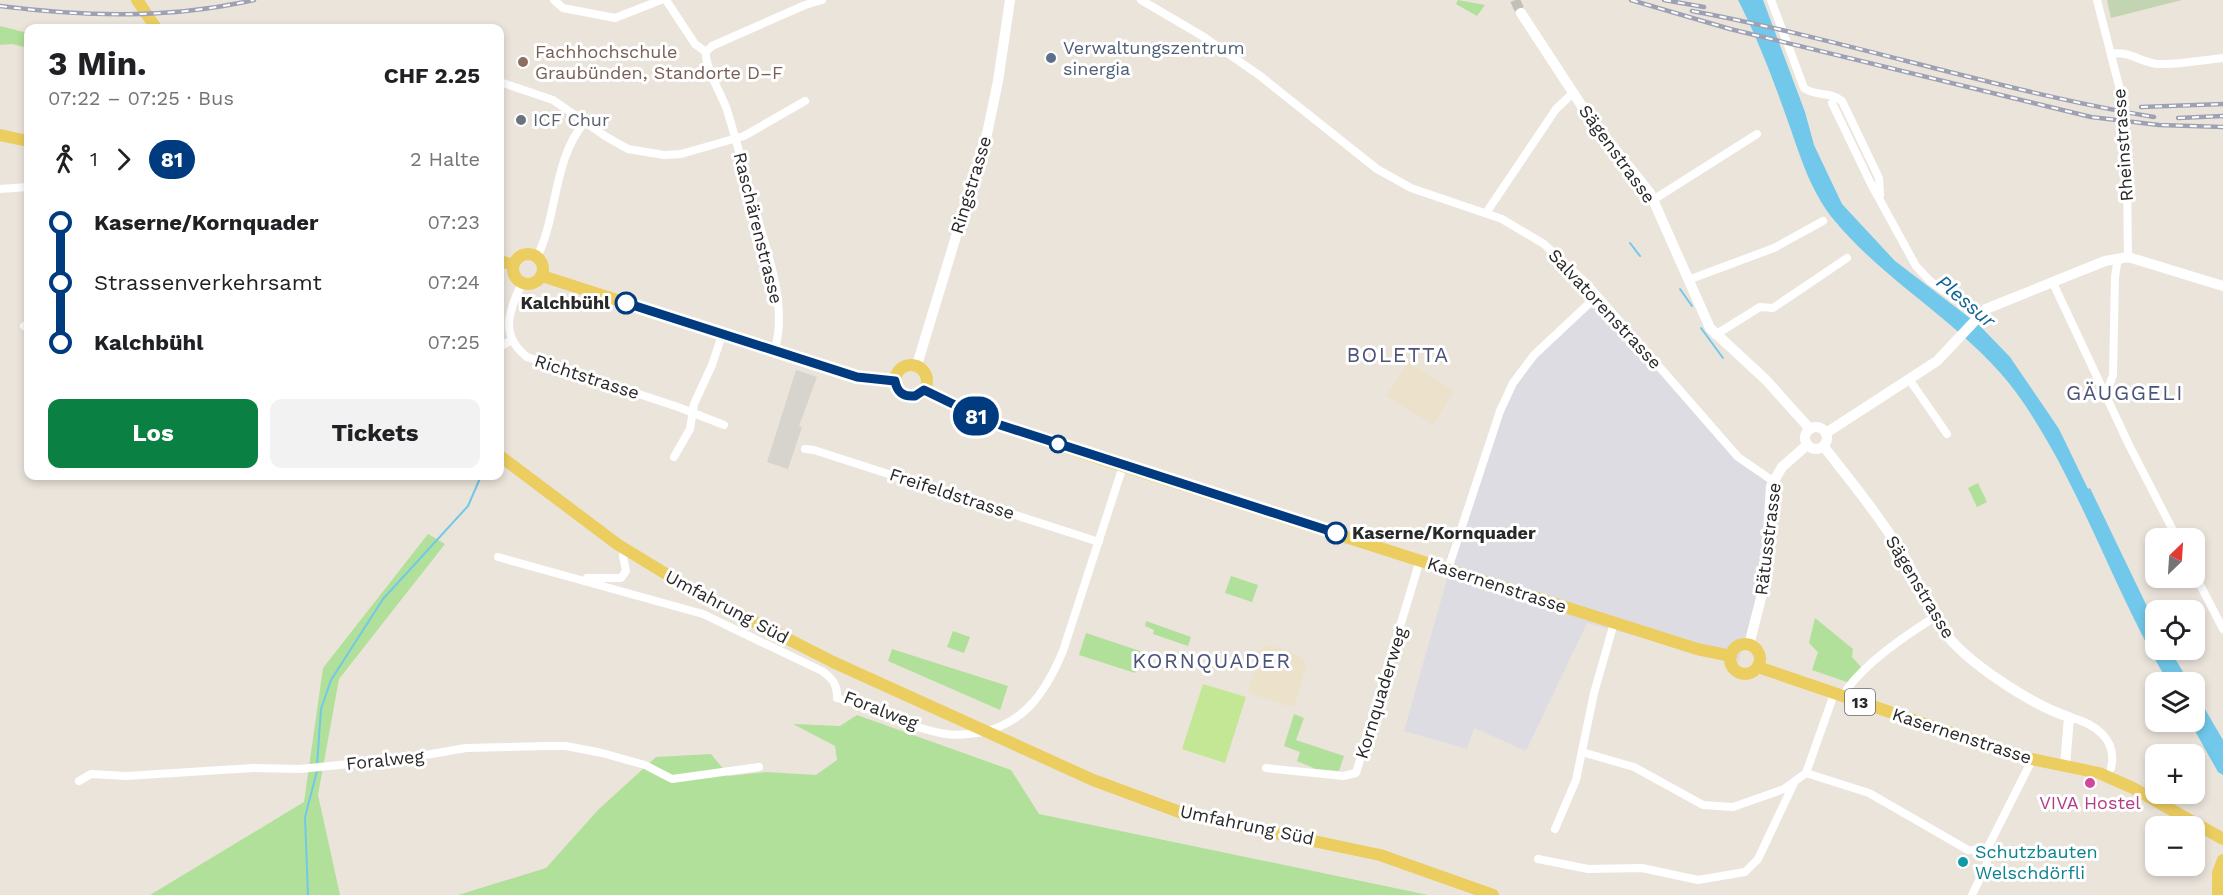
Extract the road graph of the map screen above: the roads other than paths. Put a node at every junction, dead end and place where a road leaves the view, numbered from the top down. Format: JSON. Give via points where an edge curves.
{"nodes":[{"id":1,"x":137,"y":0,"type":"edge"},
{"id":2,"x":554,"y":0,"type":"edge"},
{"id":3,"x":661,"y":0,"type":"edge"},
{"id":4,"x":666,"y":0,"type":"edge"},
{"id":5,"x":822,"y":0,"type":"edge"},
{"id":6,"x":1010,"y":0,"type":"edge"},
{"id":7,"x":1141,"y":0,"type":"edge"},
{"id":8,"x":1771,"y":0,"type":"edge"},
{"id":9,"x":2097,"y":0,"type":"edge"},
{"id":10,"x":1521,"y":13,"type":"tunnel mouth"},
{"id":11,"x":153,"y":24,"type":"edge"},
{"id":12,"x":706,"y":52,"type":"junction"},
{"id":13,"x":2111,"y":54,"type":"junction"},
{"id":14,"x":2223,"y":58,"type":"edge"},
{"id":15,"x":504,"y":83,"type":"edge"},
{"id":16,"x":1573,"y":93,"type":"junction"},
{"id":17,"x":805,"y":101,"type":"dead end"},
{"id":18,"x":1832,"y":103,"type":"dead end"},
{"id":19,"x":585,"y":122,"type":"junction"},
{"id":20,"x":1757,"y":134,"type":"dead end"},
{"id":21,"x":0,"y":135,"type":"edge"},
{"id":22,"x":735,"y":139,"type":"junction"},
{"id":23,"x":24,"y":140,"type":"edge"},
{"id":24,"x":24,"y":187,"type":"edge"},
{"id":25,"x":0,"y":189,"type":"edge"},
{"id":26,"x":1880,"y":196,"type":"junction"},
{"id":27,"x":1653,"y":200,"type":"junction"},
{"id":28,"x":1486,"y":213,"type":"junction"},
{"id":29,"x":1823,"y":221,"type":"dead end"},
{"id":30,"x":537,"y":257,"type":"junction"},
{"id":31,"x":1847,"y":258,"type":"dead end"},
{"id":32,"x":2123,"y":258,"type":"junction"},
{"id":33,"x":504,"y":262,"type":"edge"},
{"id":34,"x":513,"y":265,"type":"junction"},
{"id":35,"x":543,"y":276,"type":"junction"},
{"id":36,"x":1688,"y":280,"type":"junction"},
{"id":37,"x":2052,"y":281,"type":"junction"},
{"id":38,"x":522,"y":283,"type":"junction"},
{"id":39,"x":2223,"y":286,"type":"edge"},
{"id":40,"x":1597,"y":296,"type":"junction"},
{"id":41,"x":1977,"y":317,"type":"junction"},
{"id":42,"x":722,"y":335,"type":"junction"},
{"id":43,"x":1715,"y":335,"type":"junction"},
{"id":44,"x":512,"y":340,"type":"junction"},
{"id":45,"x":504,"y":345,"type":"edge"},
{"id":46,"x":774,"y":352,"type":"junction"},
{"id":47,"x":916,"y":365,"type":"junction"},
{"id":48,"x":1909,"y":379,"type":"junction"},
{"id":49,"x":895,"y":381,"type":"junction"},
{"id":50,"x":924,"y":390,"type":"junction"},
{"id":51,"x":2103,"y":390,"type":"junction"},
{"id":52,"x":693,"y":412,"type":"junction"},
{"id":53,"x":724,"y":425,"type":"dead end"},
{"id":54,"x":1810,"y":429,"type":"junction"},
{"id":55,"x":1826,"y":433,"type":"junction"},
{"id":56,"x":1947,"y":434,"type":"dead end"},
{"id":57,"x":1807,"y":445,"type":"junction"},
{"id":58,"x":1824,"y":447,"type":"junction"},
{"id":59,"x":805,"y":449,"type":"dead end"},
{"id":60,"x":674,"y":457,"type":"dead end"},
{"id":61,"x":504,"y":459,"type":"edge"},
{"id":62,"x":1124,"y":466,"type":"junction"},
{"id":63,"x":1773,"y":481,"type":"junction"},
{"id":64,"x":2172,"y":528,"type":"edge"},
{"id":65,"x":1099,"y":542,"type":"junction"},
{"id":66,"x":623,"y":556,"type":"dead end"},
{"id":67,"x":498,"y":557,"type":"dead end"},
{"id":68,"x":1420,"y":560,"type":"junction"},
{"id":69,"x":1448,"y":569,"type":"junction"},
{"id":70,"x":586,"y":580,"type":"junction"},
{"id":71,"x":2202,"y":588,"type":"edge"},
{"id":72,"x":1935,"y":617,"type":"junction"},
{"id":73,"x":1614,"y":623,"type":"junction"},
{"id":74,"x":2223,"y":629,"type":"edge"},
{"id":75,"x":1749,"y":645,"type":"junction"},
{"id":76,"x":1731,"y":656,"type":"junction"},
{"id":77,"x":1758,"y":666,"type":"junction"},
{"id":78,"x":1838,"y":695,"type":"junction"},
{"id":79,"x":2069,"y":717,"type":"junction"},
{"id":80,"x":1582,"y":752,"type":"junction"},
{"id":81,"x":2032,"y":760,"type":"junction"},
{"id":82,"x":2065,"y":766,"type":"junction"},
{"id":83,"x":759,"y":767,"type":"dead end"},
{"id":84,"x":1266,"y":768,"type":"dead end"},
{"id":85,"x":2111,"y":768,"type":"dead end"},
{"id":86,"x":1806,"y":773,"type":"junction"},
{"id":87,"x":79,"y":781,"type":"dead end"},
{"id":88,"x":1794,"y":783,"type":"junction"},
{"id":89,"x":1555,"y":829,"type":"dead end"},
{"id":90,"x":2223,"y":839,"type":"edge"},
{"id":91,"x":1986,"y":851,"type":"junction"},
{"id":92,"x":1539,"y":859,"type":"dead end"},
{"id":93,"x":2223,"y":860,"type":"edge"},
{"id":94,"x":1493,"y":895,"type":"edge"},
{"id":95,"x":1971,"y":895,"type":"edge"},
{"id":96,"x":2218,"y":895,"type":"edge"}],
"edges":[{"from":1,"to":11,"type":"main road"},
{"from":2,"to":3,"type":"street","via":[[563,8],[615,18]]},
{"from":4,"to":12,"type":"street","name":"Raschärenstrasse","via":[[695,44]]},
{"from":5,"to":12,"type":"street","via":[[712,46]]},
{"from":6,"to":47,"type":"street","name":"Ringstrasse","via":[[987,134]]},
{"from":7,"to":28,"type":"street","name":"Salvatorenstrasse","via":[[1259,75],[1377,169],[1431,196]]},
{"from":8,"to":26,"type":"street","via":[[1804,88],[1835,96],[1844,104],[1879,178]]},
{"from":9,"to":13,"type":"street","name":"Rheinstrasse"},
{"from":10,"to":16,"type":"street","name":"Sägenstrasse"},
{"from":12,"to":22,"type":"street","name":"Raschärenstrasse"},
{"from":13,"to":14,"type":"street","via":[[2125,53],[2160,64]]},
{"from":13,"to":32,"type":"street","name":"Rheinstrasse","via":[[2120,90],[2127,180]]},
{"from":15,"to":19,"type":"street","via":[[553,100]]},
{"from":16,"to":27,"type":"street","name":"Sägenstrasse"},
{"from":16,"to":28,"type":"street","via":[[1556,110]]},
{"from":17,"to":22,"type":"street","name":"Raschärenstrasse"},
{"from":18,"to":26,"type":"street"},
{"from":19,"to":22,"type":"street","via":[[615,143],[653,154],[681,153]]},
{"from":19,"to":30,"type":"street","via":[[571,144],[546,239]]},
{"from":20,"to":27,"type":"street"},
{"from":21,"to":23,"type":"main road"},
{"from":22,"to":46,"type":"street","name":"Raschärenstrasse","via":[[777,294],[779,324]]},
{"from":24,"to":25,"type":"street"},
{"from":26,"to":41,"type":"street","via":[[1921,272]]},
{"from":27,"to":36,"type":"street","name":"Sägenstrasse"},
{"from":28,"to":40,"type":"street","name":"Salvatorenstrasse","via":[[1518,227],[1550,248]]},
{"from":29,"to":36,"type":"street","via":[[1774,248]]},
{"from":30,"to":34,"type":"main road","via":[[522,255]]},
{"from":30,"to":35,"type":"main road","via":[[543,265]]},
{"from":31,"to":43,"type":"street","via":[[1773,308],[1760,307]]},
{"from":32,"to":37,"type":"street"},
{"from":32,"to":39,"type":"street"},
{"from":32,"to":51,"type":"street","name":"Rheinstrasse","via":[[2115,277],[2113,375]]},
{"from":33,"to":34,"type":"main road"},
{"from":34,"to":38,"type":"main road","via":[[515,278]]},
{"from":35,"to":38,"type":"main road","via":[[531,285]]},
{"from":35,"to":42,"type":"main road"},
{"from":36,"to":43,"type":"street","name":"Sägenstrasse"},
{"from":37,"to":41,"type":"street","via":[[1995,304]]},
{"from":37,"to":51,"type":"street"},
{"from":38,"to":44,"type":"street","via":[[508,316]]},
{"from":40,"to":63,"type":"street","name":"Salvatorenstrasse","via":[[1732,450]]},
{"from":40,"to":69,"type":"street","via":[[1534,355],[1513,383],[1500,411]]},
{"from":41,"to":48,"type":"street","via":[[1937,361]]},
{"from":42,"to":46,"type":"main road"},
{"from":42,"to":52,"type":"street"},
{"from":43,"to":54,"type":"street","name":"Sägenstrasse","via":[[1761,375]]},
{"from":44,"to":45,"type":"street"},
{"from":44,"to":52,"type":"street","name":"Richtstrasse","via":[[533,360]]},
{"from":46,"to":49,"type":"main road","via":[[857,377]]},
{"from":47,"to":49,"type":"main road","via":[[904,366]]},
{"from":47,"to":50,"type":"main road","via":[[927,376]]},
{"from":48,"to":55,"type":"street"},
{"from":48,"to":56,"type":"street"},
{"from":49,"to":50,"type":"main road","via":[[903,395],[915,396]]},
{"from":50,"to":62,"type":"main road","name":"Kasernenstrasse","via":[[988,421]]},
{"from":51,"to":64,"type":"street"},
{"from":52,"to":53,"type":"street"},
{"from":52,"to":60,"type":"street","via":[[690,429]]},
{"from":54,"to":55,"type":"street","via":[[1819,428]]},
{"from":54,"to":57,"type":"street"},
{"from":55,"to":58,"type":"street"},
{"from":57,"to":58,"type":"street","via":[[1815,449]]},
{"from":57,"to":63,"type":"street","name":"Rätusstrasse","via":[[1785,463]]},
{"from":58,"to":72,"type":"street","name":"Sägenstrasse","via":[[1897,545]]},
{"from":59,"to":65,"type":"street","name":"Freifeldstrasse"},
{"from":61,"to":94,"type":"main road","name":"Umfahrung Süd","via":[[617,544],[694,591],[1006,742],[1185,814],[1362,849]]},
{"from":62,"to":65,"type":"street","name":"Foralweg"},
{"from":62,"to":68,"type":"main road","name":"Kasernenstrasse"},
{"from":63,"to":75,"type":"street","name":"Rätusstrasse","via":[[1765,582]]},
{"from":65,"to":70,"type":"street","name":"Foralweg","via":[[1063,651],[1038,699],[1012,721],[970,734],[946,734],[837,698],[838,689],[822,671],[728,625]]},
{"from":66,"to":70,"type":"street","via":[[626,571],[621,578],[589,576]]},
{"from":67,"to":70,"type":"street","name":"Foralweg"},
{"from":68,"to":69,"type":"main road","name":"Kasernenstrasse"},
{"from":68,"to":84,"type":"street","name":"Kornquaderweg","via":[[1356,773],[1343,776]]},
{"from":69,"to":73,"type":"main road","name":"Kasernenstrasse"},
{"from":71,"to":74,"type":"street"},
{"from":72,"to":78,"type":"street","via":[[1888,650]]},
{"from":72,"to":79,"type":"street","name":"Sägenstrasse","via":[[1955,645],[1975,662],[2041,705]]},
{"from":73,"to":76,"type":"main road","name":"Kasernenstrasse","via":[[1697,650]]},
{"from":73,"to":80,"type":"street","via":[[1593,693]]},
{"from":75,"to":76,"type":"main road","via":[[1737,646]]},
{"from":75,"to":77,"type":"main road","via":[[1759,653]]},
{"from":76,"to":77,"type":"main road","via":[[1732,666],[1739,672],[1750,673]]},
{"from":77,"to":78,"type":"main road","name":"Kasernenstrasse","number":"13"},
{"from":78,"to":81,"type":"main road","name":"Kasernenstrasse","number":"13"},
{"from":78,"to":86,"type":"street"},
{"from":79,"to":82,"type":"street"},
{"from":79,"to":85,"type":"street","name":"Sägenstrasse","via":[[2104,734],[2112,750]]},
{"from":80,"to":88,"type":"street","via":[[1634,767],[1710,807],[1736,806]]},
{"from":80,"to":89,"type":"street","via":[[1574,785]]},
{"from":81,"to":82,"type":"main road","name":"Kasernenstrasse","number":"13"},
{"from":81,"to":91,"type":"street"},
{"from":82,"to":90,"type":"main road","number":"13","via":[[2091,770],[2122,783]]},
{"from":83,"to":87,"type":"street","name":"Foralweg","via":[[672,779],[625,759],[566,746],[466,748],[313,767],[133,776],[91,774]]},
{"from":86,"to":88,"type":"street"},
{"from":86,"to":91,"type":"street","via":[[1869,793],[1968,850]]},
{"from":88,"to":92,"type":"street","via":[[1758,859],[1745,872],[1698,880],[1642,868],[1582,868]]},
{"from":91,"to":95,"type":"street","via":[[1987,864]]},
{"from":93,"to":96,"type":"main road","via":[[2218,873]]}]}
